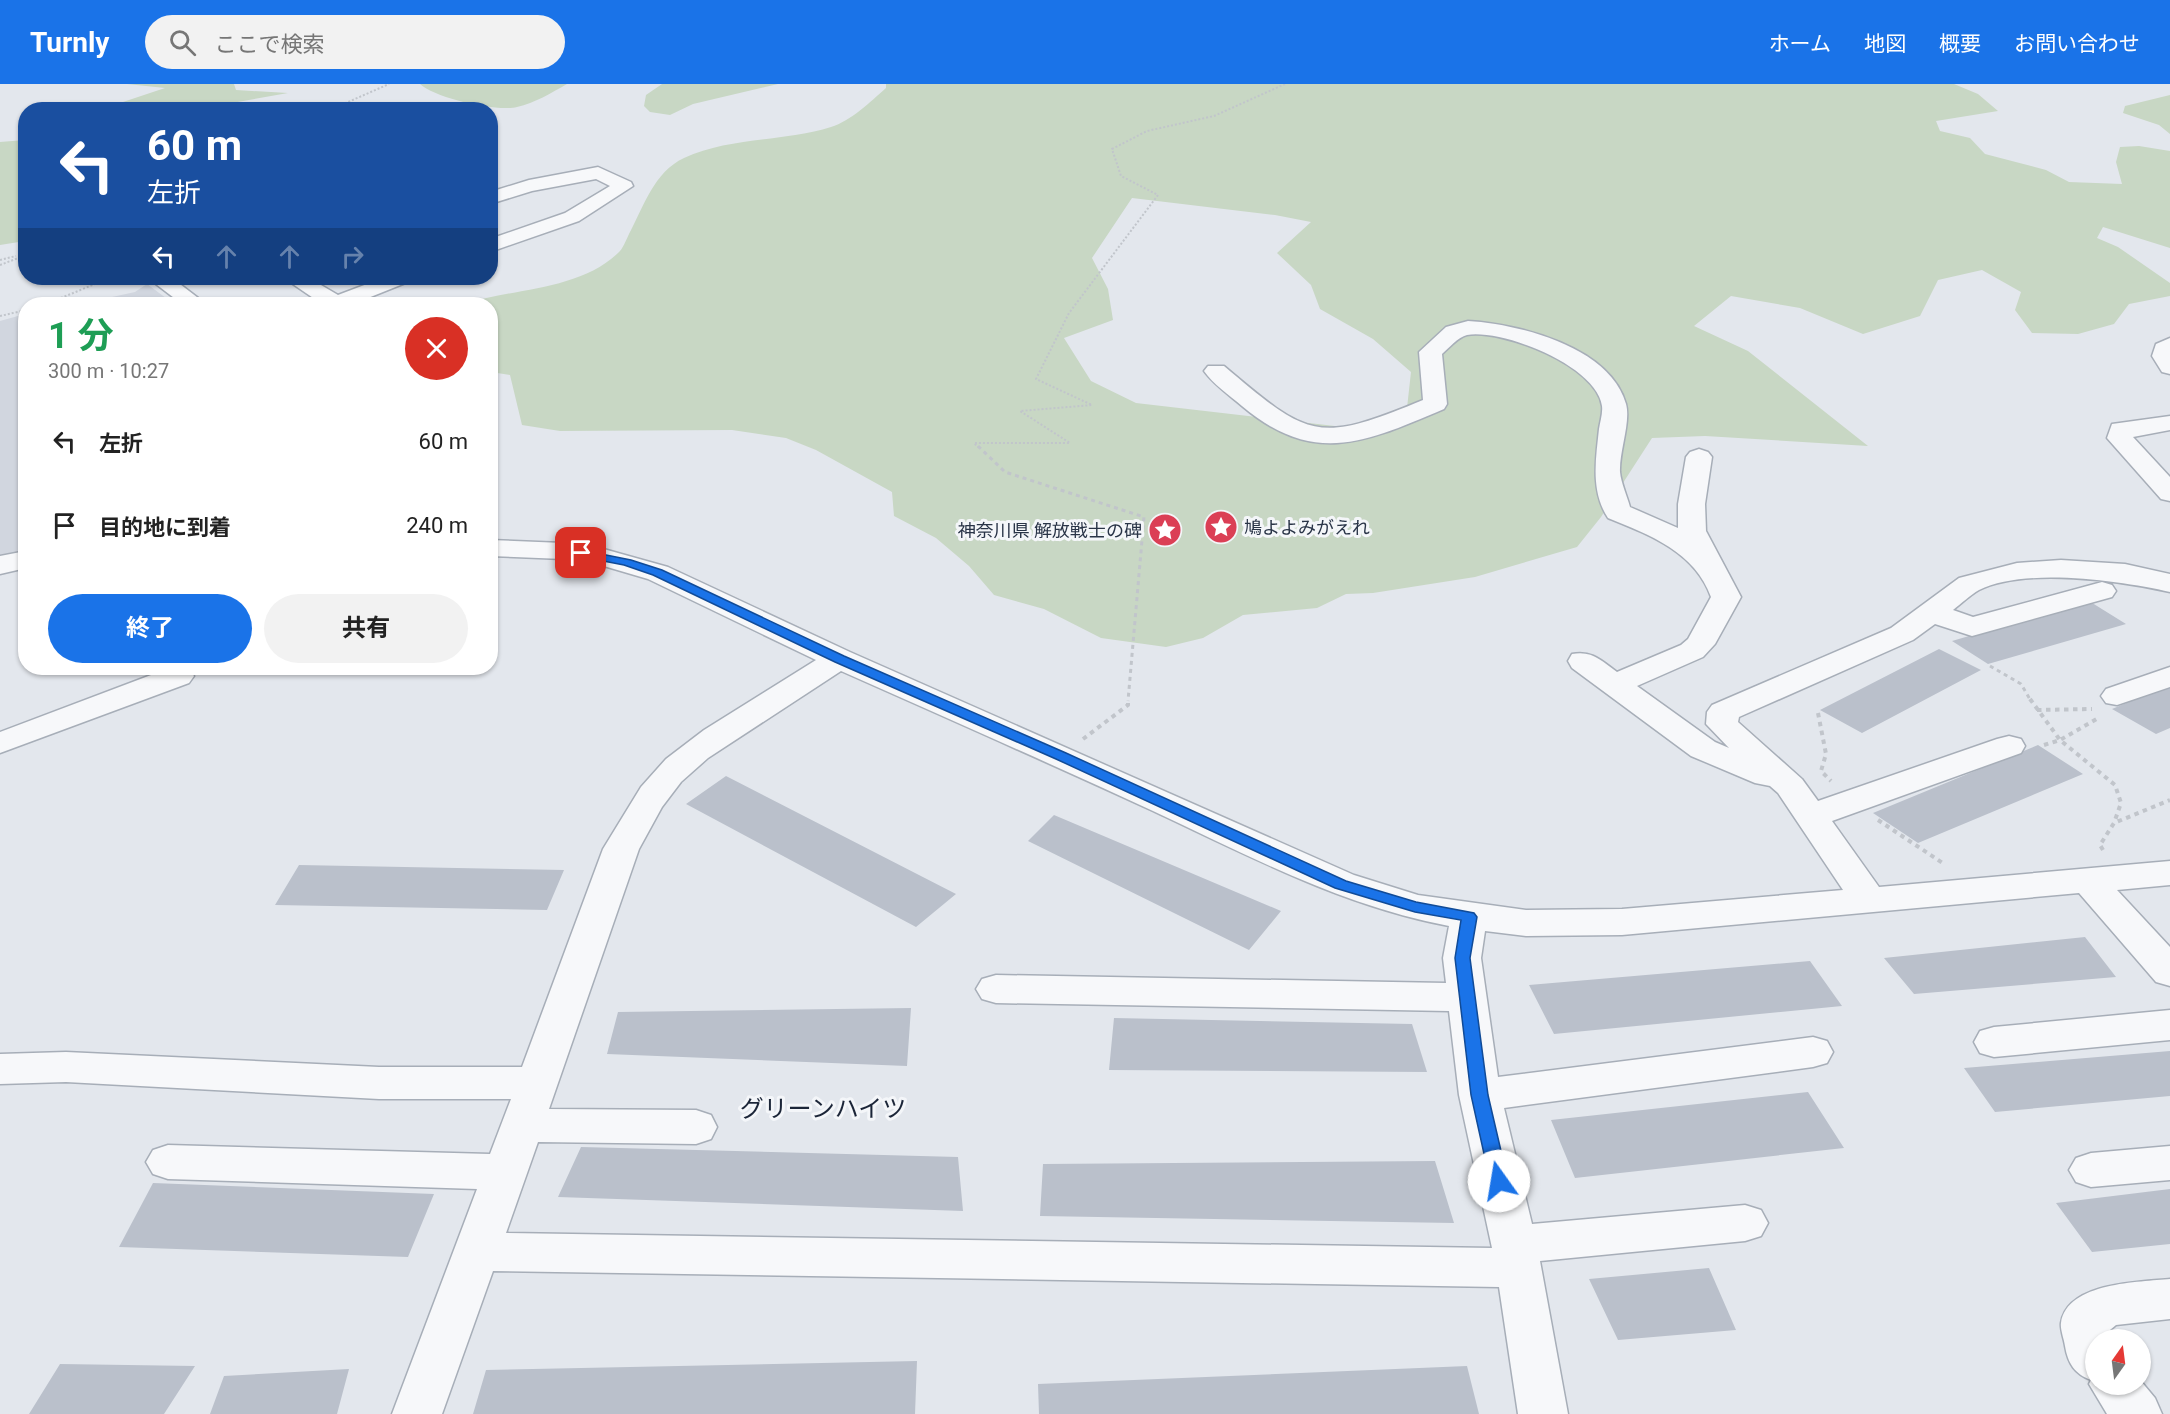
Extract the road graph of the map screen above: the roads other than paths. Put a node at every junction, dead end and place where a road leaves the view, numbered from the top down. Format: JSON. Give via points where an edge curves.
{"nodes":[{"id":1,"x":498,"y":196,"type":"edge"},
{"id":2,"x":498,"y":243,"type":"edge"},
{"id":3,"x":169,"y":285,"type":"edge"},
{"id":4,"x":306,"y":285,"type":"edge"},
{"id":5,"x":383,"y":285,"type":"edge"},
{"id":6,"x":185,"y":297,"type":"edge"},
{"id":7,"x":324,"y":297,"type":"edge"},
{"id":8,"x":353,"y":297,"type":"edge"},
{"id":9,"x":2170,"y":345,"type":"edge"},
{"id":10,"x":2170,"y":367,"type":"edge"},
{"id":11,"x":1216,"y":370,"type":"dead end"},
{"id":12,"x":2170,"y":423,"type":"edge"},
{"id":13,"x":1699,"y":457,"type":"dead end"},
{"id":14,"x":2170,"y":493,"type":"edge"},
{"id":15,"x":498,"y":548,"type":"edge"},
{"id":16,"x":18,"y":561,"type":"edge"},
{"id":17,"x":0,"y":565,"type":"edge"},
{"id":18,"x":1712,"y":566,"type":"junction"},
{"id":19,"x":2170,"y":583,"type":"edge"},
{"id":20,"x":2102,"y":591,"type":"dead end"},
{"id":21,"x":1931,"y":612,"type":"junction"},
{"id":22,"x":839,"y":659,"type":"junction"},
{"id":23,"x":1583,"y":661,"type":"dead end"},
{"id":24,"x":178,"y":676,"type":"dead end"},
{"id":25,"x":2170,"y":676,"type":"edge"},
{"id":26,"x":1616,"y":684,"type":"junction"},
{"id":27,"x":2117,"y":696,"type":"dead end"},
{"id":28,"x":0,"y":743,"type":"edge"},
{"id":29,"x":2009,"y":746,"type":"dead end"},
{"id":30,"x":1790,"y":786,"type":"junction"},
{"id":31,"x":1810,"y":816,"type":"junction"},
{"id":32,"x":2170,"y":873,"type":"edge"},
{"id":33,"x":2105,"y":879,"type":"junction"},
{"id":34,"x":1869,"y":900,"type":"junction"},
{"id":35,"x":1469,"y":917,"type":"junction"},
{"id":36,"x":2170,"y":972,"type":"edge"},
{"id":37,"x":996,"y":989,"type":"dead end"},
{"id":38,"x":1468,"y":997,"type":"junction"},
{"id":39,"x":2170,"y":1025,"type":"edge"},
{"id":40,"x":1994,"y":1041,"type":"dead end"},
{"id":41,"x":1813,"y":1052,"type":"dead end"},
{"id":42,"x":0,"y":1069,"type":"edge"},
{"id":43,"x":534,"y":1083,"type":"junction"},
{"id":44,"x":1479,"y":1095,"type":"junction"},
{"id":45,"x":521,"y":1125,"type":"junction"},
{"id":46,"x":696,"y":1127,"type":"dead end"},
{"id":47,"x":168,"y":1162,"type":"dead end"},
{"id":48,"x":2170,"y":1163,"type":"edge"},
{"id":49,"x":2091,"y":1170,"type":"dead end"},
{"id":50,"x":505,"y":1172,"type":"junction"},
{"id":51,"x":1745,"y":1223,"type":"dead end"},
{"id":52,"x":478,"y":1252,"type":"junction"},
{"id":53,"x":1517,"y":1256,"type":"junction"},
{"id":54,"x":2170,"y":1299,"type":"edge"},
{"id":55,"x":2086,"y":1329,"type":"edge"},
{"id":56,"x":2122,"y":1395,"type":"edge"},
{"id":57,"x":417,"y":1414,"type":"edge"},
{"id":58,"x":1543,"y":1414,"type":"edge"},
{"id":59,"x":2137,"y":1414,"type":"edge"}],
"edges":[{"from":1,"to":2,"type":"street","via":[[598,173],[624,186],[572,217]]},
{"from":3,"to":6,"type":"street"},
{"from":4,"to":7,"type":"street"},
{"from":5,"to":8,"type":"street"},
{"from":9,"to":10,"type":"street","via":[[2164,349],[2164,356]]},
{"from":11,"to":18,"type":"street","via":[[1279,423],[1314,436],[1335,438],[1373,430],[1435,404],[1430,352],[1454,332],[1485,328],[1528,337],[1569,357],[1601,379],[1614,405],[1607,473],[1617,512],[1666,532]]},
{"from":12,"to":14,"type":"street","via":[[2121,429],[2120,438]]},
{"from":13,"to":18,"type":"street","via":[[1692,533]]},
{"from":15,"to":22,"type":"street","via":[[563,551],[626,562],[658,573]]},
{"from":16,"to":17,"type":"street"},
{"from":18,"to":26,"type":"street","via":[[1726,597],[1700,644]]},
{"from":19,"to":21,"type":"street","via":[[2115,572],[2061,568],[2017,572],[1969,584]]},
{"from":20,"to":21,"type":"street","via":[[1972,627]]},
{"from":21,"to":30,"type":"street","via":[[1902,634],[1723,712],[1722,724]]},
{"from":22,"to":35,"type":"street","via":[[1341,884],[1415,907]]},
{"from":22,"to":43,"type":"street","via":[[706,744],[677,767],[637,817],[621,849]]},
{"from":23,"to":26,"type":"street"},
{"from":24,"to":28,"type":"street"},
{"from":25,"to":27,"type":"street"},
{"from":26,"to":30,"type":"street","via":[[1703,749]]},
{"from":29,"to":31,"type":"street"},
{"from":30,"to":31,"type":"street"},
{"from":31,"to":34,"type":"street"},
{"from":32,"to":33,"type":"street"},
{"from":33,"to":34,"type":"street"},
{"from":33,"to":36,"type":"street"},
{"from":34,"to":35,"type":"street","via":[[1622,922],[1526,923]]},
{"from":35,"to":38,"type":"street","via":[[1462,958]]},
{"from":37,"to":38,"type":"street"},
{"from":38,"to":44,"type":"street"},
{"from":39,"to":40,"type":"street"},
{"from":41,"to":44,"type":"street"},
{"from":42,"to":43,"type":"street","via":[[66,1067],[379,1083]]},
{"from":43,"to":45,"type":"street"},
{"from":44,"to":53,"type":"street"},
{"from":45,"to":46,"type":"street"},
{"from":45,"to":50,"type":"street"},
{"from":47,"to":50,"type":"street"},
{"from":48,"to":49,"type":"street"},
{"from":50,"to":52,"type":"street"},
{"from":51,"to":53,"type":"street"},
{"from":52,"to":53,"type":"street"},
{"from":52,"to":57,"type":"street"},
{"from":53,"to":58,"type":"street"},
{"from":54,"to":55,"type":"street","via":[[2104,1306],[2085,1323]]},
{"from":56,"to":59,"type":"street"}]}
